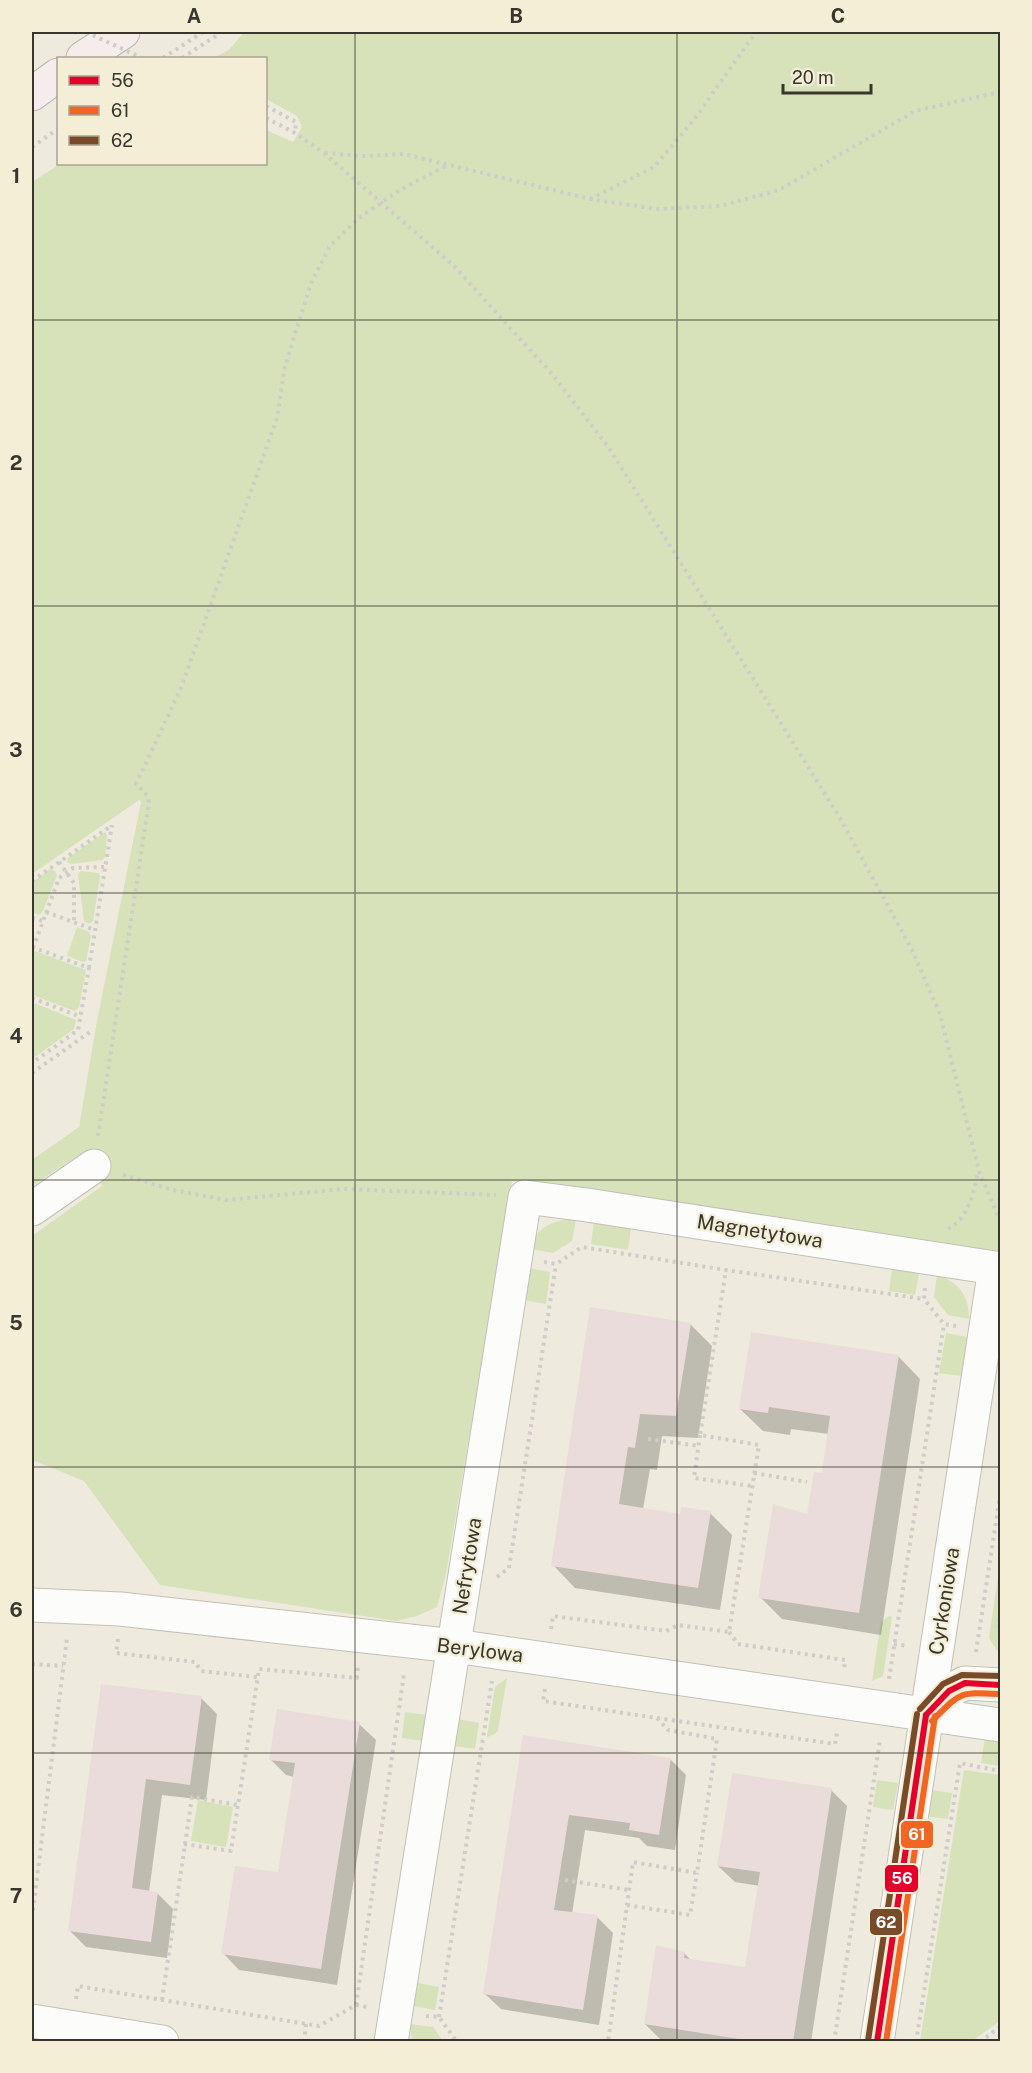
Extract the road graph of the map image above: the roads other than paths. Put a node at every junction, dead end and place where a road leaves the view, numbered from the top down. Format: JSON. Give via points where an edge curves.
{"nodes":[{"id":1,"x":123,"y":32,"type":"edge"},
{"id":2,"x":85,"y":57,"type":"edge"},
{"id":3,"x":57,"y":76,"type":"edge"},
{"id":4,"x":32,"y":94,"type":"edge"},
{"id":5,"x":93,"y":1166,"type":"road end"},
{"id":6,"x":525,"y":1197,"type":"joint"},
{"id":7,"x":32,"y":1209,"type":"edge"},
{"id":8,"x":995,"y":1268,"type":"joint"},
{"id":9,"x":32,"y":1612,"type":"edge"},
{"id":10,"x":455,"y":1646,"type":"junction"},
{"id":11,"x":1000,"y":1685,"type":"edge"},
{"id":12,"x":926,"y":1715,"type":"junction"},
{"id":13,"x":1000,"y":1725,"type":"edge"},
{"id":14,"x":32,"y":2021,"type":"edge"},
{"id":15,"x":162,"y":2042,"type":"edge"},
{"id":16,"x":391,"y":2042,"type":"edge"},
{"id":17,"x":877,"y":2042,"type":"edge"}],
"edges":[{"from":1,"to":2,"type":"main road"},
{"from":3,"to":4,"type":"main road"},
{"from":5,"to":7,"type":"street"},
{"from":6,"to":8,"type":"street","name":"Magnetytowa"},
{"from":6,"to":10,"type":"street","name":"Nefrytowa"},
{"from":8,"to":12,"type":"street","name":"Cyrkoniowa"},
{"from":9,"to":10,"type":"street","name":"Berylowa","via":[[120,1609]]},
{"from":10,"to":12,"type":"street","name":"Berylowa"},
{"from":10,"to":16,"type":"street","name":"Nefrytowa"},
{"from":11,"to":12,"type":"street","via":[[965,1683],[949,1691]]},
{"from":12,"to":13,"type":"street","name":"Berylowa"},
{"from":12,"to":17,"type":"street","name":"Cyrkoniowa"},
{"from":14,"to":15,"type":"street"}]}
